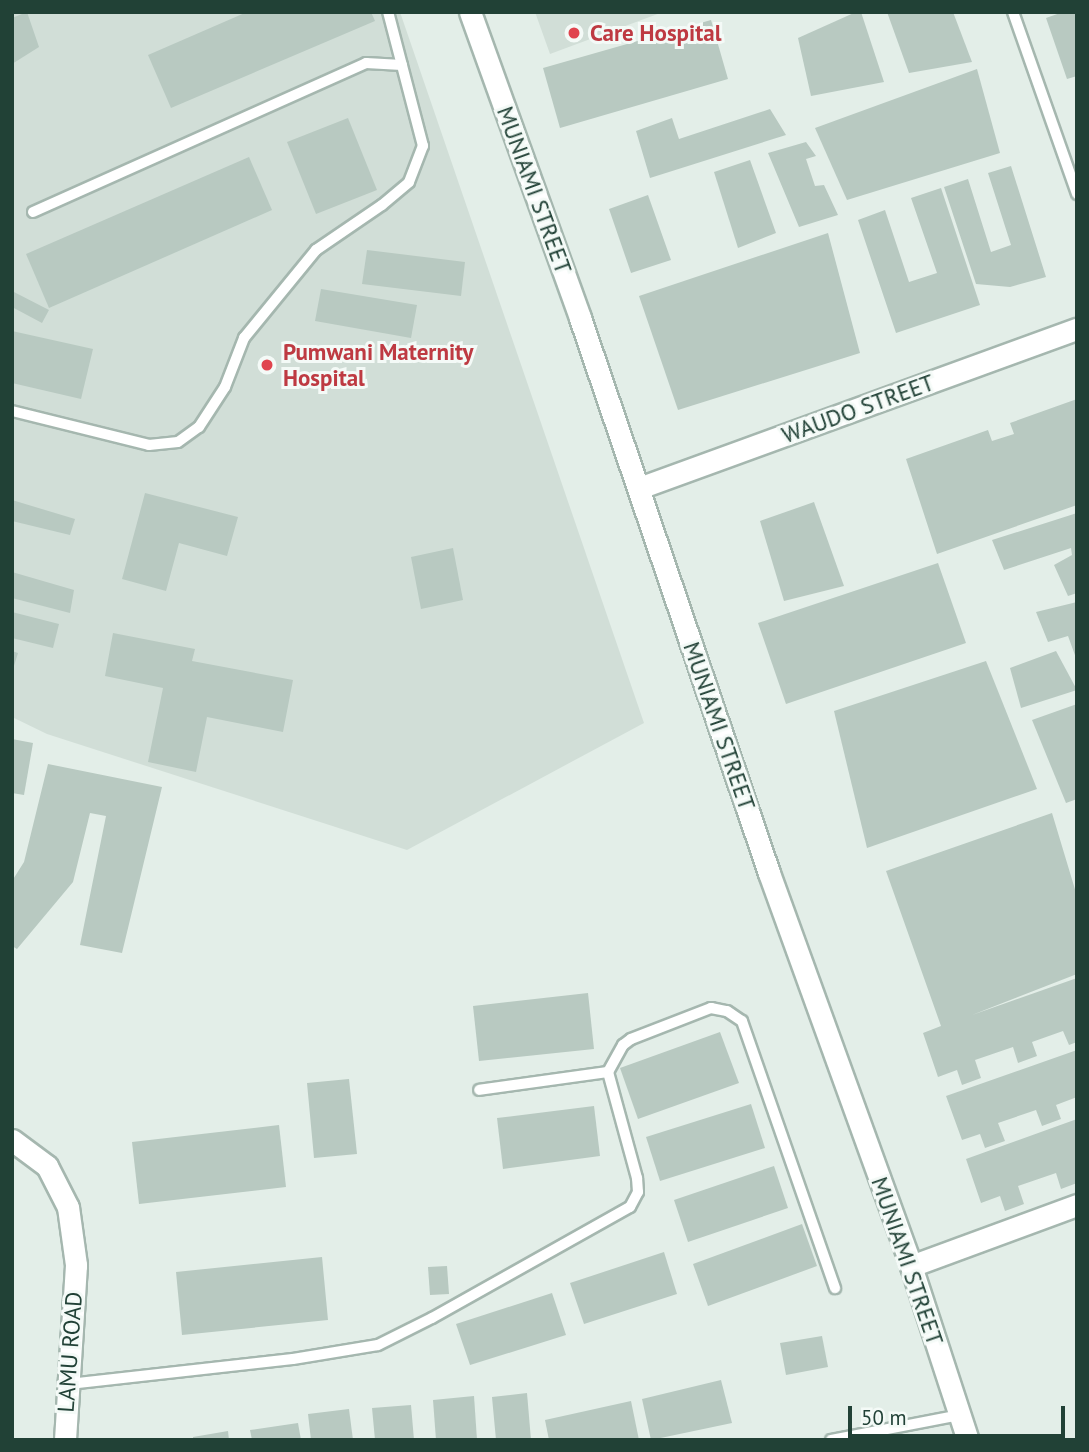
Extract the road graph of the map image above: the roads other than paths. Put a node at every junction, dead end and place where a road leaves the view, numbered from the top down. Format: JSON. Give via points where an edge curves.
{"nodes":[{"id":1,"x":388,"y":12,"type":"edge"},
{"id":2,"x":470,"y":12,"type":"edge"},
{"id":3,"x":1013,"y":12,"type":"edge"},
{"id":4,"x":402,"y":65,"type":"junction"},
{"id":5,"x":1077,"y":194,"type":"edge"},
{"id":6,"x":33,"y":212,"type":"dead end"},
{"id":7,"x":1077,"y":329,"type":"edge"},
{"id":8,"x":12,"y":411,"type":"edge"},
{"id":9,"x":639,"y":488,"type":"junction"},
{"id":10,"x":608,"y":1072,"type":"junction"},
{"id":11,"x":479,"y":1090,"type":"dead end"},
{"id":12,"x":12,"y":1140,"type":"edge"},
{"id":13,"x":1077,"y":1205,"type":"edge"},
{"id":14,"x":911,"y":1266,"type":"junction"},
{"id":15,"x":835,"y":1288,"type":"dead end"},
{"id":16,"x":69,"y":1384,"type":"junction"},
{"id":17,"x":960,"y":1415,"type":"junction"},
{"id":18,"x":65,"y":1440,"type":"edge"},
{"id":19,"x":831,"y":1440,"type":"edge"},
{"id":20,"x":968,"y":1440,"type":"edge"}],
"edges":[{"from":1,"to":4,"type":"lane"},
{"from":2,"to":9,"type":"main road","name":"MUNIAMI STREET"},
{"from":3,"to":5,"type":"lane"},
{"from":4,"to":6,"type":"lane","via":[[366,63]]},
{"from":4,"to":8,"type":"lane","via":[[423,146],[409,181],[316,250],[244,338],[225,387],[199,427],[178,442],[149,445]]},
{"from":7,"to":9,"type":"main road","name":"WAUDO STREET"},
{"from":9,"to":14,"type":"main road","name":"MUNIAMI STREET","via":[[769,873]]},
{"from":10,"to":11,"type":"lane"},
{"from":10,"to":15,"type":"lane","via":[[631,1039],[711,1008],[742,1021]]},
{"from":10,"to":16,"type":"lane","via":[[637,1178],[638,1192],[630,1207],[378,1345],[280,1361]]},
{"from":12,"to":16,"type":"main road","name":"LAMU ROAD","via":[[47,1166],[68,1207],[76,1265]]},
{"from":13,"to":14,"type":"main road"},
{"from":14,"to":17,"type":"main road","name":"MUNIAMI STREET"},
{"from":16,"to":18,"type":"main road","name":"LAMU ROAD"},
{"from":17,"to":19,"type":"lane"},
{"from":17,"to":20,"type":"main road","name":"MUNIAMI STREET"}]}
